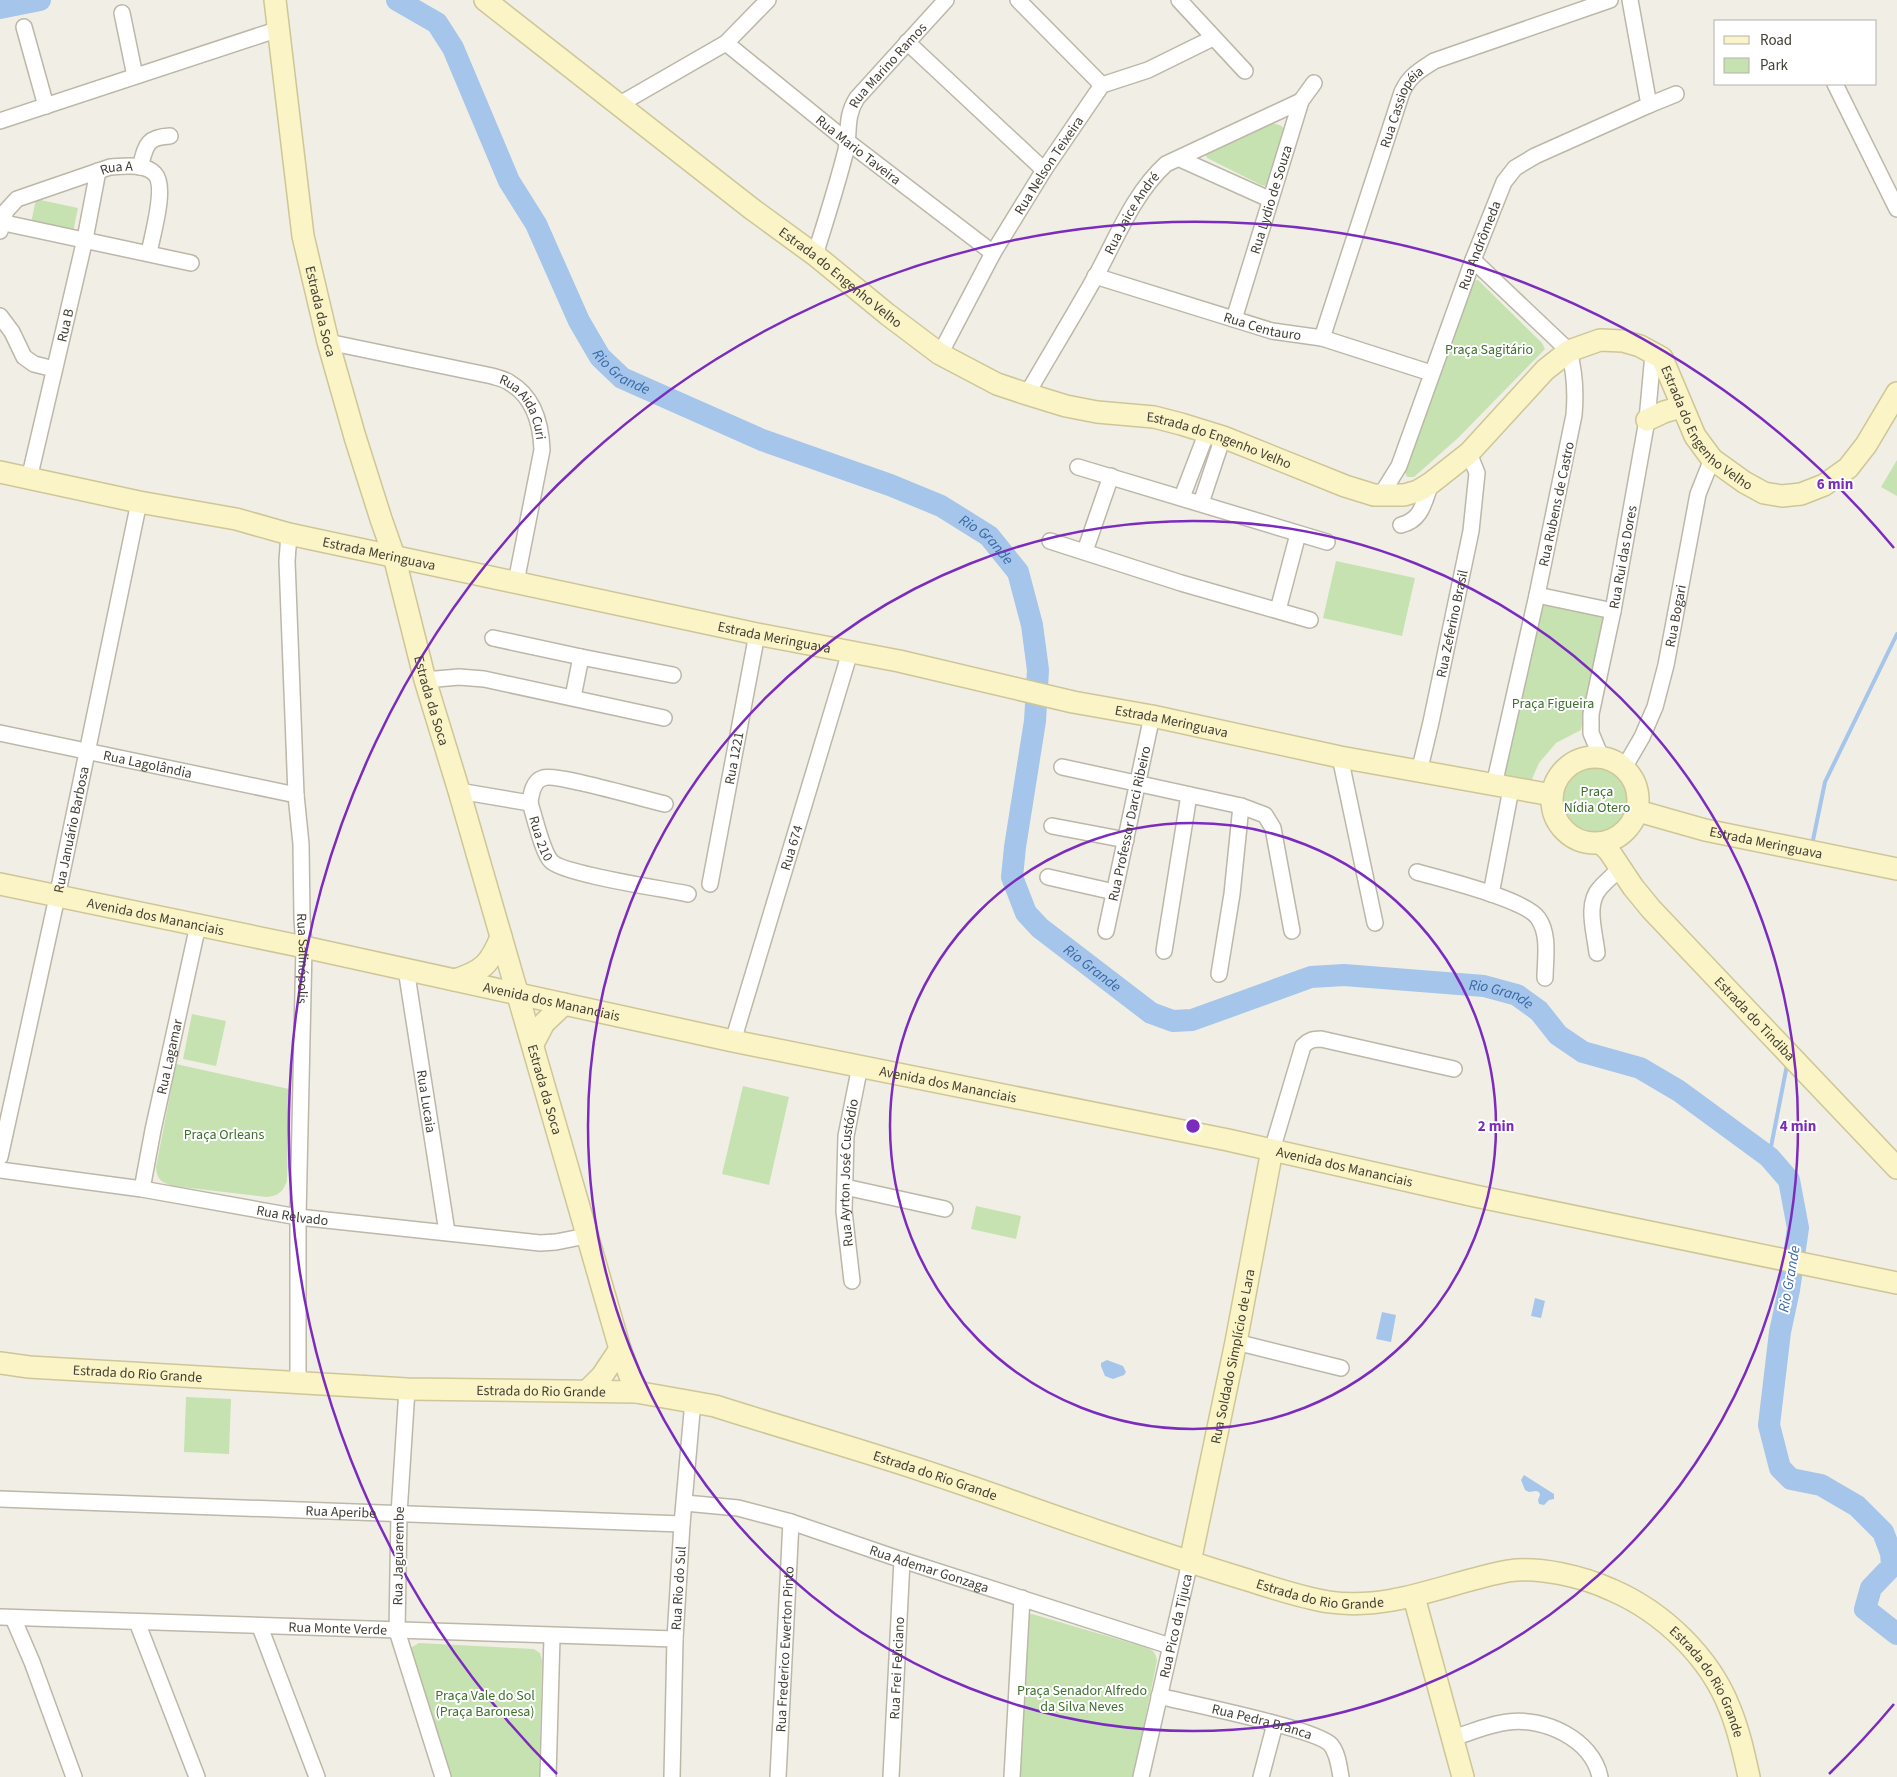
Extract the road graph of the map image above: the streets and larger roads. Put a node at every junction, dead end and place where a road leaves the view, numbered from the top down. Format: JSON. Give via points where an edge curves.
{"nodes":[{"id":1,"x":485,"y":0,"type":"edge"},
{"id":2,"x":768,"y":0,"type":"edge"},
{"id":3,"x":946,"y":0,"type":"edge"},
{"id":4,"x":1018,"y":0,"type":"edge"},
{"id":5,"x":1179,"y":0,"type":"edge"},
{"id":6,"x":1610,"y":0,"type":"edge"},
{"id":7,"x":1630,"y":0,"type":"edge"},
{"id":8,"x":122,"y":13,"type":"dead end"},
{"id":9,"x":277,"y":13,"type":"edge"},
{"id":10,"x":24,"y":27,"type":"dead end"},
{"id":11,"x":1213,"y":38,"type":"junction"},
{"id":12,"x":906,"y":42,"type":"junction"},
{"id":13,"x":726,"y":43,"type":"junction"},
{"id":14,"x":1245,"y":71,"type":"dead end"},
{"id":15,"x":135,"y":76,"type":"junction"},
{"id":16,"x":1314,"y":83,"type":"dead end"},
{"id":17,"x":1102,"y":85,"type":"junction"},
{"id":18,"x":1836,"y":85,"type":"edge"},
{"id":19,"x":1676,"y":94,"type":"dead end"},
{"id":20,"x":1300,"y":101,"type":"junction"},
{"id":21,"x":620,"y":104,"type":"junction"},
{"id":22,"x":46,"y":106,"type":"junction"},
{"id":23,"x":1649,"y":106,"type":"junction"},
{"id":24,"x":0,"y":121,"type":"edge"},
{"id":25,"x":170,"y":136,"type":"dead end"},
{"id":26,"x":848,"y":142,"type":"junction"},
{"id":27,"x":1180,"y":159,"type":"junction"},
{"id":28,"x":140,"y":167,"type":"junction"},
{"id":29,"x":1044,"y":170,"type":"junction"},
{"id":30,"x":98,"y":171,"type":"junction"},
{"id":31,"x":1269,"y":199,"type":"junction"},
{"id":32,"x":1897,"y":209,"type":"edge"},
{"id":33,"x":2,"y":221,"type":"edge"},
{"id":34,"x":85,"y":239,"type":"junction"},
{"id":35,"x":149,"y":253,"type":"junction"},
{"id":36,"x":993,"y":254,"type":"junction"},
{"id":37,"x":815,"y":255,"type":"junction"},
{"id":38,"x":1473,"y":260,"type":"junction"},
{"id":39,"x":191,"y":263,"type":"dead end"},
{"id":40,"x":1095,"y":276,"type":"junction"},
{"id":41,"x":0,"y":316,"type":"edge"},
{"id":42,"x":1234,"y":318,"type":"junction"},
{"id":43,"x":1322,"y":338,"type":"junction"},
{"id":44,"x":328,"y":342,"type":"junction"},
{"id":45,"x":1568,"y":351,"type":"junction"},
{"id":46,"x":940,"y":354,"type":"junction"},
{"id":47,"x":1653,"y":354,"type":"junction"},
{"id":48,"x":54,"y":369,"type":"junction"},
{"id":49,"x":1431,"y":373,"type":"junction"},
{"id":50,"x":1897,"y":393,"type":"edge"},
{"id":51,"x":1027,"y":394,"type":"junction"},
{"id":52,"x":1681,"y":406,"type":"junction"},
{"id":53,"x":1647,"y":420,"type":"junction"},
{"id":54,"x":1491,"y":431,"type":"junction"},
{"id":55,"x":1215,"y":435,"type":"junction"},
{"id":56,"x":1469,"y":453,"type":"junction"},
{"id":57,"x":1712,"y":459,"type":"junction"},
{"id":58,"x":1399,"y":466,"type":"junction"},
{"id":59,"x":1078,"y":467,"type":"dead end"},
{"id":60,"x":0,"y":472,"type":"edge"},
{"id":61,"x":1478,"y":474,"type":"junction"},
{"id":62,"x":1111,"y":476,"type":"junction"},
{"id":63,"x":29,"y":479,"type":"junction"},
{"id":64,"x":1431,"y":484,"type":"junction"},
{"id":65,"x":1381,"y":495,"type":"junction"},
{"id":66,"x":1404,"y":495,"type":"junction"},
{"id":67,"x":1182,"y":497,"type":"junction"},
{"id":68,"x":139,"y":502,"type":"junction"},
{"id":69,"x":1201,"y":503,"type":"junction"},
{"id":70,"x":1401,"y":525,"type":"dead end"},
{"id":71,"x":289,"y":534,"type":"junction"},
{"id":72,"x":1298,"y":534,"type":"junction"},
{"id":73,"x":1050,"y":542,"type":"dead end"},
{"id":74,"x":1327,"y":542,"type":"dead end"},
{"id":75,"x":1085,"y":551,"type":"junction"},
{"id":76,"x":394,"y":556,"type":"junction"},
{"id":77,"x":516,"y":582,"type":"junction"},
{"id":78,"x":1537,"y":595,"type":"junction"},
{"id":79,"x":1278,"y":610,"type":"junction"},
{"id":80,"x":1613,"y":611,"type":"junction"},
{"id":81,"x":1310,"y":620,"type":"dead end"},
{"id":82,"x":757,"y":634,"type":"junction"},
{"id":83,"x":493,"y":638,"type":"dead end"},
{"id":84,"x":850,"y":652,"type":"junction"},
{"id":85,"x":581,"y":657,"type":"junction"},
{"id":86,"x":673,"y":675,"type":"dead end"},
{"id":87,"x":425,"y":680,"type":"junction"},
{"id":88,"x":573,"y":697,"type":"junction"},
{"id":89,"x":1152,"y":716,"type":"junction"},
{"id":90,"x":664,"y":718,"type":"dead end"},
{"id":91,"x":0,"y":733,"type":"edge"},
{"id":92,"x":86,"y":751,"type":"junction"},
{"id":93,"x":1340,"y":757,"type":"junction"},
{"id":94,"x":1601,"y":757,"type":"junction"},
{"id":95,"x":1062,"y":767,"type":"dead end"},
{"id":96,"x":1624,"y":768,"type":"junction"},
{"id":97,"x":1419,"y":772,"type":"junction"},
{"id":98,"x":1137,"y":783,"type":"junction"},
{"id":99,"x":1502,"y":787,"type":"junction"},
{"id":100,"x":460,"y":791,"type":"junction"},
{"id":101,"x":296,"y":795,"type":"junction"},
{"id":102,"x":1189,"y":795,"type":"junction"},
{"id":103,"x":1552,"y":795,"type":"junction"},
{"id":104,"x":530,"y":804,"type":"junction"},
{"id":105,"x":665,"y":804,"type":"dead end"},
{"id":106,"x":1241,"y":806,"type":"junction"},
{"id":107,"x":1638,"y":811,"type":"junction"},
{"id":108,"x":1052,"y":826,"type":"dead end"},
{"id":109,"x":1126,"y":840,"type":"junction"},
{"id":110,"x":1609,"y":840,"type":"junction"},
{"id":111,"x":1619,"y":866,"type":"junction"},
{"id":112,"x":1897,"y":869,"type":"edge"},
{"id":113,"x":1417,"y":872,"type":"dead end"},
{"id":114,"x":1048,"y":877,"type":"dead end"},
{"id":115,"x":0,"y":884,"type":"edge"},
{"id":116,"x":710,"y":884,"type":"dead end"},
{"id":117,"x":1114,"y":892,"type":"junction"},
{"id":118,"x":688,"y":894,"type":"dead end"},
{"id":119,"x":1492,"y":894,"type":"junction"},
{"id":120,"x":57,"y":897,"type":"junction"},
{"id":121,"x":1375,"y":924,"type":"dead end"},
{"id":122,"x":198,"y":925,"type":"junction"},
{"id":123,"x":1106,"y":931,"type":"dead end"},
{"id":124,"x":1292,"y":931,"type":"dead end"},
{"id":125,"x":501,"y":938,"type":"junction"},
{"id":126,"x":304,"y":947,"type":"junction"},
{"id":127,"x":1164,"y":951,"type":"dead end"},
{"id":128,"x":1597,"y":953,"type":"dead end"},
{"id":129,"x":406,"y":969,"type":"junction"},
{"id":130,"x":1219,"y":974,"type":"dead end"},
{"id":131,"x":1545,"y":978,"type":"dead end"},
{"id":132,"x":455,"y":980,"type":"junction"},
{"id":133,"x":517,"y":993,"type":"junction"},
{"id":134,"x":564,"y":1004,"type":"junction"},
{"id":135,"x":733,"y":1041,"type":"junction"},
{"id":136,"x":532,"y":1044,"type":"junction"},
{"id":137,"x":860,"y":1066,"type":"junction"},
{"id":138,"x":1454,"y":1069,"type":"dead end"},
{"id":139,"x":1272,"y":1150,"type":"junction"},
{"id":140,"x":0,"y":1157,"type":"edge"},
{"id":141,"x":1897,"y":1168,"type":"edge"},
{"id":142,"x":0,"y":1170,"type":"edge"},
{"id":143,"x":845,"y":1188,"type":"junction"},
{"id":144,"x":142,"y":1189,"type":"junction"},
{"id":145,"x":945,"y":1209,"type":"dead end"},
{"id":146,"x":298,"y":1217,"type":"junction"},
{"id":147,"x":447,"y":1232,"type":"junction"},
{"id":148,"x":586,"y":1236,"type":"junction"},
{"id":149,"x":852,"y":1281,"type":"dead end"},
{"id":150,"x":1897,"y":1283,"type":"edge"},
{"id":151,"x":1236,"y":1342,"type":"junction"},
{"id":152,"x":620,"y":1350,"type":"junction"},
{"id":153,"x":0,"y":1362,"type":"edge"},
{"id":154,"x":1341,"y":1368,"type":"dead end"},
{"id":155,"x":298,"y":1382,"type":"junction"},
{"id":156,"x":407,"y":1389,"type":"junction"},
{"id":157,"x":587,"y":1391,"type":"junction"},
{"id":158,"x":636,"y":1392,"type":"junction"},
{"id":159,"x":693,"y":1401,"type":"junction"},
{"id":160,"x":0,"y":1499,"type":"edge"},
{"id":161,"x":685,"y":1503,"type":"junction"},
{"id":162,"x":399,"y":1514,"type":"junction"},
{"id":163,"x":791,"y":1522,"type":"junction"},
{"id":164,"x":682,"y":1524,"type":"junction"},
{"id":165,"x":902,"y":1560,"type":"junction"},
{"id":166,"x":1190,"y":1562,"type":"junction"},
{"id":167,"x":1414,"y":1597,"type":"junction"},
{"id":168,"x":1022,"y":1598,"type":"junction"},
{"id":169,"x":6,"y":1618,"type":"edge"},
{"id":170,"x":137,"y":1622,"type":"junction"},
{"id":171,"x":260,"y":1626,"type":"junction"},
{"id":172,"x":397,"y":1631,"type":"junction"},
{"id":173,"x":552,"y":1636,"type":"junction"},
{"id":174,"x":675,"y":1640,"type":"junction"},
{"id":175,"x":1170,"y":1646,"type":"junction"},
{"id":176,"x":1159,"y":1696,"type":"junction"},
{"id":177,"x":1275,"y":1724,"type":"junction"},
{"id":178,"x":1452,"y":1738,"type":"junction"},
{"id":179,"x":74,"y":1777,"type":"edge"},
{"id":180,"x":197,"y":1777,"type":"edge"},
{"id":181,"x":318,"y":1777,"type":"edge"},
{"id":182,"x":443,"y":1777,"type":"edge"},
{"id":183,"x":548,"y":1777,"type":"edge"},
{"id":184,"x":672,"y":1777,"type":"edge"},
{"id":185,"x":778,"y":1777,"type":"edge"},
{"id":186,"x":892,"y":1777,"type":"edge"},
{"id":187,"x":1012,"y":1777,"type":"edge"},
{"id":188,"x":1141,"y":1777,"type":"edge"},
{"id":189,"x":1261,"y":1777,"type":"edge"},
{"id":190,"x":1341,"y":1777,"type":"edge"},
{"id":191,"x":1463,"y":1777,"type":"edge"},
{"id":192,"x":1600,"y":1777,"type":"edge"},
{"id":193,"x":1749,"y":1777,"type":"edge"}],
"edges":[{"from":1,"to":21,"type":"street","name":"Estrada do Engenho Velho"},
{"from":2,"to":13,"type":"street"},
{"from":3,"to":12,"type":"street","name":"Rua Marino Ramos"},
{"from":4,"to":17,"type":"street"},
{"from":5,"to":11,"type":"street"},
{"from":6,"to":43,"type":"street","name":"Rua Cassiopéia","via":[[1434,61],[1408,81]]},
{"from":7,"to":23,"type":"street"},
{"from":8,"to":15,"type":"street"},
{"from":9,"to":15,"type":"street"},
{"from":9,"to":44,"type":"street","name":"Estrada da Soca","via":[[303,236]]},
{"from":10,"to":22,"type":"street"},
{"from":11,"to":14,"type":"street"},
{"from":11,"to":17,"type":"street","via":[[1148,70]]},
{"from":12,"to":26,"type":"street","name":"Rua Marino Ramos","via":[[850,109]]},
{"from":12,"to":29,"type":"street"},
{"from":13,"to":21,"type":"street"},
{"from":13,"to":26,"type":"street","name":"Rua Mario Taveira"},
{"from":15,"to":22,"type":"street"},
{"from":16,"to":20,"type":"street","name":"Rua Lydio de Souza"},
{"from":17,"to":29,"type":"street","name":"Rua Nelson Teixeira"},
{"from":18,"to":32,"type":"street"},
{"from":19,"to":23,"type":"street","name":"Rua Andrômeda"},
{"from":20,"to":27,"type":"street","name":"Rua Jaice André"},
{"from":20,"to":31,"type":"street","name":"Rua Lydio de Souza"},
{"from":21,"to":37,"type":"street","name":"Estrada do Engenho Velho"},
{"from":22,"to":24,"type":"street"},
{"from":23,"to":38,"type":"street","name":"Rua Andrômeda","via":[[1515,168],[1504,182]]},
{"from":25,"to":28,"type":"street","via":[[149,142]]},
{"from":26,"to":36,"type":"street","name":"Rua Mario Taveira"},
{"from":26,"to":37,"type":"street","name":"Rua Marino Ramos"},
{"from":27,"to":31,"type":"street"},
{"from":27,"to":40,"type":"street","name":"Rua Jaice André","via":[[1166,164],[1140,194]]},
{"from":28,"to":30,"type":"street","name":"Rua A","via":[[122,166]]},
{"from":28,"to":35,"type":"street","name":"Rua A","via":[[151,170],[160,186]]},
{"from":29,"to":36,"type":"street","name":"Rua Nelson Teixeira"},
{"from":30,"to":33,"type":"street","name":"Rua A","via":[[17,199]]},
{"from":30,"to":34,"type":"street","name":"Rua B"},
{"from":31,"to":42,"type":"street","name":"Rua Lydio de Souza"},
{"from":33,"to":34,"type":"street"},
{"from":34,"to":35,"type":"street"},
{"from":34,"to":48,"type":"street","name":"Rua B"},
{"from":35,"to":39,"type":"street"},
{"from":36,"to":46,"type":"street","name":"Rua Nelson Teixeira"},
{"from":37,"to":46,"type":"street","name":"Estrada do Engenho Velho"},
{"from":38,"to":45,"type":"street"},
{"from":38,"to":49,"type":"street","name":"Rua Andrômeda"},
{"from":40,"to":42,"type":"street","name":"Rua Centauro"},
{"from":40,"to":51,"type":"street","name":"Rua Jaice André"},
{"from":41,"to":48,"type":"street","via":[[24,357],[34,364]]},
{"from":42,"to":43,"type":"street","name":"Rua Centauro","via":[[1272,331]]},
{"from":43,"to":49,"type":"street","name":"Rua Centauro"},
{"from":44,"to":76,"type":"street","name":"Estrada da Soca"},
{"from":44,"to":77,"type":"street","name":"Rua Aida Curi","via":[[492,376],[510,382],[524,394],[537,412],[542,450]]},
{"from":45,"to":47,"type":"street","name":"Estrada do Engenho Velho","via":[[1600,340],[1623,341]]},
{"from":45,"to":54,"type":"street","name":"Estrada do Engenho Velho","via":[[1545,370]]},
{"from":45,"to":78,"type":"street","name":"Rua Rubens de Castro","via":[[1574,368],[1574,415]]},
{"from":46,"to":51,"type":"street","name":"Estrada do Engenho Velho","via":[[997,384]]},
{"from":47,"to":52,"type":"street","name":"Estrada do Engenho Velho","via":[[1662,358]]},
{"from":47,"to":53,"type":"street","name":"Rua Rui das Dores"},
{"from":48,"to":63,"type":"street","name":"Rua B"},
{"from":49,"to":58,"type":"street","name":"Rua Andrômeda"},
{"from":50,"to":57,"type":"street","name":"Estrada do Engenho Velho","via":[[1848,468],[1824,485],[1801,494],[1782,496],[1764,493]]},
{"from":51,"to":55,"type":"street","name":"Estrada do Engenho Velho","via":[[1066,406],[1154,417]]},
{"from":52,"to":53,"type":"street"},
{"from":52,"to":57,"type":"street","name":"Estrada do Engenho Velho","via":[[1695,436]]},
{"from":53,"to":80,"type":"street","name":"Rua Rui das Dores"},
{"from":54,"to":56,"type":"street","name":"Estrada do Engenho Velho"},
{"from":54,"to":61,"type":"street","name":"Rua Zeferino Brasil"},
{"from":55,"to":65,"type":"street","name":"Estrada do Engenho Velho","via":[[1345,486]]},
{"from":55,"to":67,"type":"street"},
{"from":55,"to":69,"type":"street"},
{"from":56,"to":61,"type":"street"},
{"from":56,"to":64,"type":"street","name":"Estrada do Engenho Velho"},
{"from":57,"to":96,"type":"street","name":"Rua Bogari","via":[[1698,494],[1655,707]]},
{"from":58,"to":65,"type":"street","name":"Rua Andrômeda"},
{"from":58,"to":66,"type":"street","name":"Rua Andrômeda"},
{"from":59,"to":62,"type":"street"},
{"from":60,"to":63,"type":"street","name":"Estrada Meringuava"},
{"from":61,"to":97,"type":"street","name":"Rua Zeferino Brasil","via":[[1471,530]]},
{"from":62,"to":67,"type":"street"},
{"from":62,"to":75,"type":"street"},
{"from":63,"to":68,"type":"street","name":"Estrada Meringuava"},
{"from":64,"to":66,"type":"street","name":"Estrada do Engenho Velho","via":[[1418,492]]},
{"from":64,"to":70,"type":"street","via":[[1417,518]]},
{"from":65,"to":66,"type":"street","name":"Estrada do Engenho Velho"},
{"from":67,"to":69,"type":"street"},
{"from":68,"to":71,"type":"street","name":"Estrada Meringuava","via":[[236,519]]},
{"from":68,"to":92,"type":"street","name":"Rua Januário Barbosa"},
{"from":69,"to":72,"type":"street"},
{"from":71,"to":76,"type":"street","name":"Estrada Meringuava"},
{"from":71,"to":101,"type":"street","name":"Rua Salinópolis","via":[[287,561]]},
{"from":72,"to":74,"type":"street"},
{"from":72,"to":79,"type":"street"},
{"from":73,"to":75,"type":"street"},
{"from":75,"to":79,"type":"street","via":[[1181,583]]},
{"from":76,"to":77,"type":"street","name":"Estrada Meringuava"},
{"from":76,"to":87,"type":"street","name":"Estrada da Soca"},
{"from":77,"to":82,"type":"street","name":"Estrada Meringuava"},
{"from":78,"to":80,"type":"street"},
{"from":78,"to":99,"type":"street","name":"Rua Rubens de Castro"},
{"from":79,"to":81,"type":"street"},
{"from":80,"to":94,"type":"street","name":"Rua Rui das Dores","via":[[1590,724]]},
{"from":82,"to":84,"type":"street","name":"Estrada Meringuava"},
{"from":82,"to":116,"type":"street","name":"Rua 1221"},
{"from":83,"to":85,"type":"street"},
{"from":84,"to":89,"type":"street","name":"Estrada Meringuava","via":[[1073,702]]},
{"from":84,"to":135,"type":"street","name":"Rua 674"},
{"from":85,"to":86,"type":"street"},
{"from":85,"to":88,"type":"street"},
{"from":87,"to":88,"type":"street","via":[[471,677]]},
{"from":87,"to":100,"type":"street","name":"Estrada da Soca"},
{"from":88,"to":90,"type":"street"},
{"from":89,"to":93,"type":"street","name":"Estrada Meringuava"},
{"from":89,"to":98,"type":"street","name":"Rua Professor Darci Ribeiro"},
{"from":91,"to":92,"type":"street","name":"Rua Lagolândia"},
{"from":92,"to":101,"type":"street","name":"Rua Lagolândia"},
{"from":92,"to":120,"type":"street","name":"Rua Januário Barbosa"},
{"from":93,"to":97,"type":"street","name":"Estrada Meringuava"},
{"from":93,"to":121,"type":"street"},
{"from":94,"to":96,"type":"street"},
{"from":94,"to":103,"type":"street","via":[[1584,758],[1568,766],[1557,779]]},
{"from":95,"to":98,"type":"street"},
{"from":96,"to":107,"type":"street","via":[[1634,780],[1639,796]]},
{"from":97,"to":99,"type":"street","name":"Estrada Meringuava"},
{"from":98,"to":102,"type":"street"},
{"from":98,"to":109,"type":"street","name":"Rua Professor Darci Ribeiro"},
{"from":99,"to":103,"type":"street","name":"Estrada Meringuava"},
{"from":99,"to":119,"type":"street","name":"Rua Rubens de Castro"},
{"from":100,"to":104,"type":"street","name":"Rua 210"},
{"from":100,"to":125,"type":"street","name":"Estrada da Soca"},
{"from":101,"to":126,"type":"street","name":"Rua Salinópolis"},
{"from":102,"to":106,"type":"street"},
{"from":102,"to":127,"type":"street"},
{"from":103,"to":110,"type":"street","via":[[1553,811],[1571,836],[1585,842]]},
{"from":104,"to":105,"type":"street","via":[[534,787],[547,777]]},
{"from":104,"to":118,"type":"street","name":"Rua 210","via":[[547,856],[557,866]]},
{"from":106,"to":124,"type":"street","via":[[1265,815],[1273,828]]},
{"from":106,"to":130,"type":"street","via":[[1232,894]]},
{"from":107,"to":110,"type":"street","via":[[1630,826]]},
{"from":107,"to":112,"type":"street","name":"Estrada Meringuava","via":[[1706,830]]},
{"from":108,"to":109,"type":"street"},
{"from":109,"to":117,"type":"street","name":"Rua Professor Darci Ribeiro"},
{"from":110,"to":111,"type":"street","name":"Estrada do Tindiba"},
{"from":111,"to":128,"type":"street","via":[[1594,898],[1592,914]]},
{"from":111,"to":141,"type":"street","name":"Estrada do Tindiba","via":[[1650,908]]},
{"from":113,"to":119,"type":"street"},
{"from":114,"to":117,"type":"street"},
{"from":115,"to":120,"type":"street","name":"Avenida dos Mananciais"},
{"from":117,"to":123,"type":"street","name":"Rua Professor Darci Ribeiro"},
{"from":119,"to":131,"type":"street","via":[[1525,907],[1538,916],[1546,946]]},
{"from":120,"to":122,"type":"street","name":"Avenida dos Mananciais"},
{"from":120,"to":140,"type":"street","name":"Rua Januário Barbosa"},
{"from":122,"to":126,"type":"street","name":"Avenida dos Mananciais"},
{"from":122,"to":144,"type":"street","name":"Rua Lagamar"},
{"from":125,"to":132,"type":"street","via":[[485,966]]},
{"from":125,"to":133,"type":"street","name":"Estrada da Soca"},
{"from":126,"to":129,"type":"street","name":"Avenida dos Mananciais"},
{"from":126,"to":146,"type":"street","name":"Rua Salinópolis"},
{"from":129,"to":132,"type":"street","name":"Avenida dos Mananciais"},
{"from":129,"to":147,"type":"street","name":"Rua Lucaia"},
{"from":132,"to":133,"type":"street","name":"Avenida dos Mananciais"},
{"from":133,"to":134,"type":"street","name":"Avenida dos Mananciais"},
{"from":133,"to":136,"type":"street","name":"Estrada da Soca"},
{"from":134,"to":135,"type":"street","name":"Avenida dos Mananciais"},
{"from":134,"to":136,"type":"street","via":[[544,1023]]},
{"from":135,"to":137,"type":"street","name":"Avenida dos Mananciais"},
{"from":136,"to":148,"type":"street","name":"Estrada da Soca"},
{"from":137,"to":139,"type":"street","name":"Avenida dos Mananciais"},
{"from":137,"to":143,"type":"street","name":"Rua Ayrton José Custódio","via":[[846,1136]]},
{"from":138,"to":139,"type":"street","via":[[1321,1039],[1308,1041],[1303,1046]]},
{"from":139,"to":150,"type":"street","name":"Avenida dos Mananciais","via":[[1475,1196]]},
{"from":139,"to":151,"type":"street","name":"Rua Soldado Simplício de Lara"},
{"from":142,"to":144,"type":"street","name":"Rua Relvado"},
{"from":143,"to":145,"type":"street"},
{"from":143,"to":149,"type":"street","name":"Rua Ayrton José Custódio","via":[[844,1212]]},
{"from":144,"to":146,"type":"street","name":"Rua Relvado"},
{"from":146,"to":147,"type":"street","name":"Rua Relvado"},
{"from":146,"to":155,"type":"street","name":"Rua Salinópolis"},
{"from":147,"to":148,"type":"street","name":"Rua Relvado","via":[[540,1243]]},
{"from":148,"to":152,"type":"street","name":"Estrada da Soca"},
{"from":151,"to":154,"type":"street"},
{"from":151,"to":166,"type":"street","name":"Rua Soldado Simplício de Lara"},
{"from":152,"to":157,"type":"street"},
{"from":152,"to":158,"type":"street","name":"Estrada da Soca"},
{"from":153,"to":155,"type":"street","name":"Estrada do Rio Grande","via":[[29,1367]]},
{"from":155,"to":156,"type":"street","name":"Estrada do Rio Grande"},
{"from":156,"to":157,"type":"street","name":"Estrada do Rio Grande"},
{"from":156,"to":162,"type":"street","name":"Rua Jaguarembe"},
{"from":157,"to":158,"type":"street","name":"Estrada do Rio Grande"},
{"from":158,"to":159,"type":"street","name":"Estrada do Rio Grande"},
{"from":159,"to":161,"type":"street","name":"Rua Rio do Sul"},
{"from":159,"to":166,"type":"street","name":"Estrada do Rio Grande","via":[[923,1470]]},
{"from":160,"to":162,"type":"street","name":"Rua Aperibe"},
{"from":161,"to":163,"type":"street","name":"Rua Ademar Gonzaga","via":[[738,1508]]},
{"from":161,"to":164,"type":"street","name":"Rua Rio do Sul"},
{"from":162,"to":164,"type":"street","name":"Rua Aperibe"},
{"from":162,"to":172,"type":"street","name":"Rua Jaguarembe"},
{"from":163,"to":165,"type":"street","name":"Rua Ademar Gonzaga"},
{"from":163,"to":185,"type":"street","name":"Rua Frederico Ewerton Pinto"},
{"from":164,"to":174,"type":"street","name":"Rua Rio do Sul"},
{"from":165,"to":168,"type":"street","name":"Rua Ademar Gonzaga"},
{"from":165,"to":186,"type":"street","name":"Rua Frei Feliciano"},
{"from":166,"to":167,"type":"street","name":"Estrada do Rio Grande","via":[[1290,1593],[1331,1602]]},
{"from":166,"to":175,"type":"street","name":"Rua Pico da Tijuca"},
{"from":167,"to":178,"type":"street"},
{"from":167,"to":193,"type":"street","name":"Estrada do Rio Grande","via":[[1511,1571],[1538,1570],[1612,1590],[1640,1604],[1684,1639],[1702,1659],[1733,1716]]},
{"from":168,"to":175,"type":"street","name":"Rua Ademar Gonzaga"},
{"from":168,"to":187,"type":"street"},
{"from":169,"to":170,"type":"street","name":"Rua Monte Verde"},
{"from":169,"to":179,"type":"street","via":[[32,1662]]},
{"from":170,"to":171,"type":"street","name":"Rua Monte Verde"},
{"from":170,"to":180,"type":"street"},
{"from":171,"to":172,"type":"street","name":"Rua Monte Verde"},
{"from":171,"to":181,"type":"street"},
{"from":172,"to":173,"type":"street","name":"Rua Monte Verde"},
{"from":172,"to":182,"type":"street","name":"Rua Jaguarembe"},
{"from":173,"to":174,"type":"street","name":"Rua Monte Verde"},
{"from":173,"to":183,"type":"street"},
{"from":174,"to":184,"type":"street","name":"Rua Rio do Sul"},
{"from":175,"to":176,"type":"street","name":"Rua Pico da Tijuca"},
{"from":176,"to":177,"type":"street","name":"Rua Pedra Branca"},
{"from":176,"to":188,"type":"street","name":"Rua Pico da Tijuca"},
{"from":177,"to":189,"type":"street"},
{"from":177,"to":190,"type":"street","name":"Rua Pedra Branca","via":[[1320,1737],[1330,1744],[1336,1754]]},
{"from":178,"to":191,"type":"street"},
{"from":178,"to":192,"type":"street","via":[[1507,1722],[1544,1725],[1566,1734],[1579,1744],[1590,1755]]}]}
